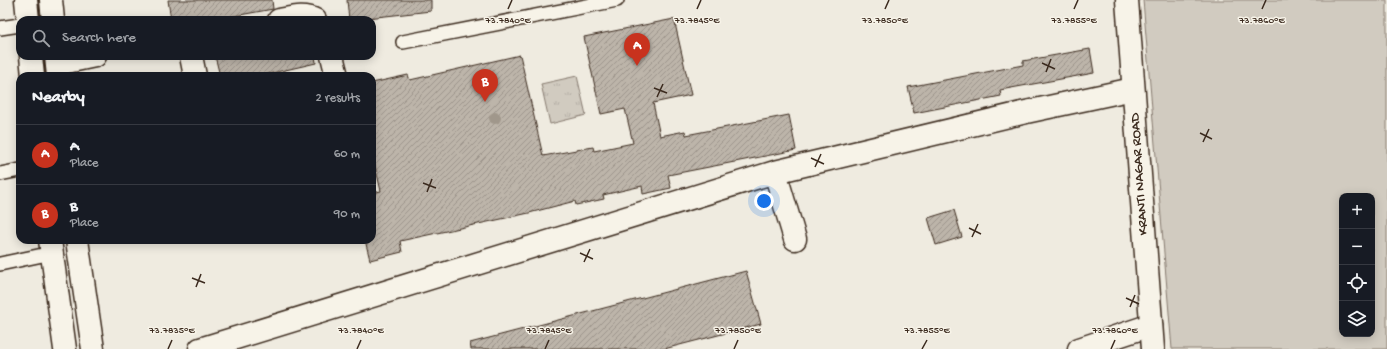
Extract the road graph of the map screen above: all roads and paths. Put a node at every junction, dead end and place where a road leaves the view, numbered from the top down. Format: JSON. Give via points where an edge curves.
{"nodes":[{"id":1,"x":26,"y":0,"type":"edge"},
{"id":2,"x":51,"y":0,"type":"edge"},
{"id":3,"x":617,"y":0,"type":"edge"},
{"id":4,"x":1127,"y":0,"type":"edge"},
{"id":5,"x":28,"y":16,"type":"edge"},
{"id":6,"x":53,"y":16,"type":"edge"},
{"id":7,"x":16,"y":26,"type":"edge"},
{"id":8,"x":0,"y":28,"type":"edge"},
{"id":9,"x":403,"y":42,"type":"dead end"},
{"id":10,"x":31,"y":60,"type":"edge"},
{"id":11,"x":78,"y":60,"type":"edge"},
{"id":12,"x":192,"y":60,"type":"edge"},
{"id":13,"x":333,"y":60,"type":"edge"},
{"id":14,"x":57,"y":65,"type":"edge"},
{"id":15,"x":33,"y":72,"type":"edge"},
{"id":16,"x":194,"y":72,"type":"edge"},
{"id":17,"x":336,"y":72,"type":"edge"},
{"id":18,"x":1134,"y":88,"type":"junction"},
{"id":19,"x":16,"y":171,"type":"edge"},
{"id":20,"x":775,"y":172,"type":"junction"},
{"id":21,"x":0,"y":174,"type":"edge"},
{"id":22,"x":795,"y":238,"type":"dead end"},
{"id":23,"x":78,"y":244,"type":"edge"},
{"id":24,"x":51,"y":247,"type":"edge"},
{"id":25,"x":0,"y":264,"type":"edge"},
{"id":26,"x":1152,"y":325,"type":"junction"},
{"id":27,"x":65,"y":349,"type":"edge"},
{"id":28,"x":92,"y":349,"type":"edge"},
{"id":29,"x":200,"y":349,"type":"edge"},
{"id":30,"x":1079,"y":349,"type":"edge"},
{"id":31,"x":1153,"y":349,"type":"edge"}],
"edges":[{"from":1,"to":5,"type":"street"},
{"from":2,"to":6,"type":"street"},
{"from":3,"to":9,"type":"lane"},
{"from":4,"to":18,"type":"street","name":"KRANTI NAGAR ROAD"},
{"from":7,"to":8,"type":"lane"},
{"from":10,"to":15,"type":"street"},
{"from":11,"to":14,"type":"street"},
{"from":12,"to":16,"type":"street"},
{"from":13,"to":17,"type":"street"},
{"from":18,"to":20,"type":"street"},
{"from":18,"to":26,"type":"street","name":"KRANTI NAGAR ROAD"},
{"from":19,"to":21,"type":"lane"},
{"from":20,"to":22,"type":"street"},
{"from":20,"to":29,"type":"street"},
{"from":23,"to":28,"type":"street"},
{"from":24,"to":25,"type":"lane"},
{"from":24,"to":27,"type":"street"},
{"from":26,"to":30,"type":"street"},
{"from":26,"to":31,"type":"street","name":"KRANTI NAGAR ROAD"}]}
